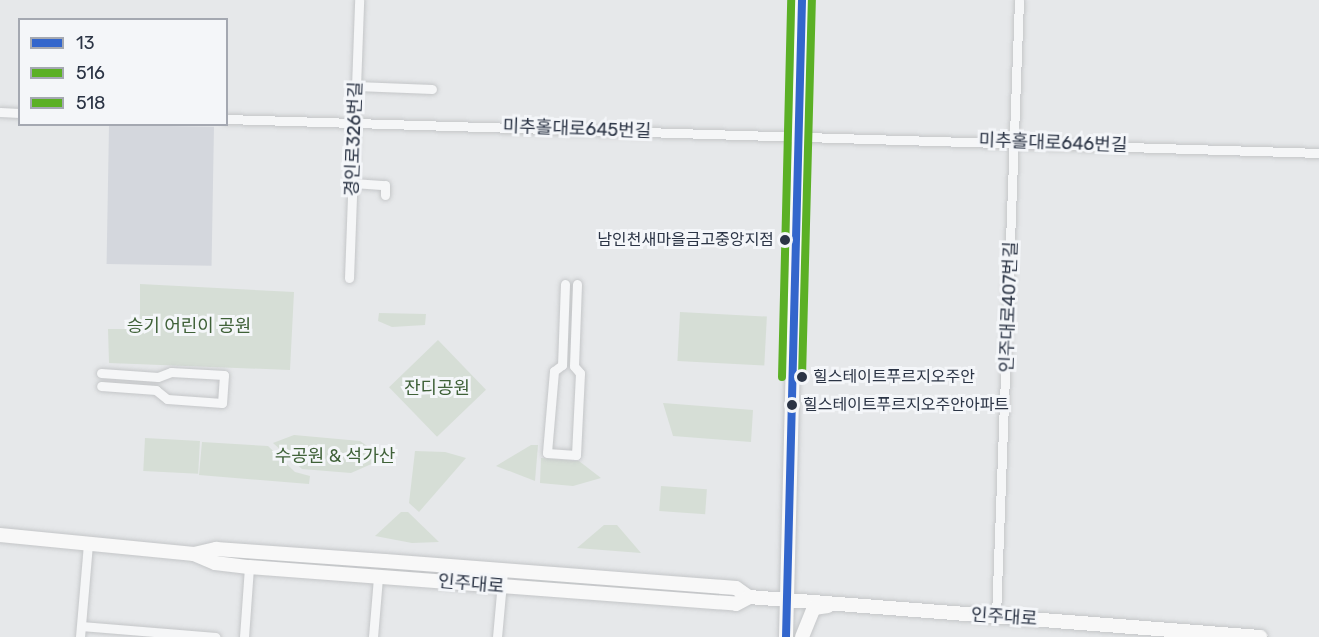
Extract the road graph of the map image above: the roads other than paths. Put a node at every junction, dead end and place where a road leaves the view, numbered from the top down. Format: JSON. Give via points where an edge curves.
{"nodes":[{"id":1,"x":359,"y":0,"type":"edge"},
{"id":2,"x":802,"y":0,"type":"edge"},
{"id":3,"x":1019,"y":0,"type":"edge"},
{"id":4,"x":356,"y":86,"type":"junction"},
{"id":5,"x":432,"y":89,"type":"dead end"},
{"id":6,"x":0,"y":112,"type":"edge"},
{"id":7,"x":18,"y":112,"type":"edge"},
{"id":8,"x":228,"y":118,"type":"edge"},
{"id":9,"x":355,"y":122,"type":"junction"},
{"id":10,"x":799,"y":136,"type":"junction"},
{"id":11,"x":1014,"y":141,"type":"junction"},
{"id":12,"x":1319,"y":153,"type":"edge"},
{"id":13,"x":353,"y":183,"type":"junction"},
{"id":14,"x":385,"y":195,"type":"dead end"},
{"id":15,"x":350,"y":278,"type":"dead end"},
{"id":16,"x":565,"y":284,"type":"dead end"},
{"id":17,"x":577,"y":284,"type":"dead end"},
{"id":18,"x":101,"y":373,"type":"dead end"},
{"id":19,"x":101,"y":386,"type":"dead end"},
{"id":20,"x":0,"y":535,"type":"edge"},
{"id":21,"x":88,"y":543,"type":"junction"},
{"id":22,"x":194,"y":554,"type":"junction"},
{"id":23,"x":249,"y":567,"type":"junction"},
{"id":24,"x":503,"y":571,"type":"junction"},
{"id":25,"x":378,"y":577,"type":"junction"},
{"id":26,"x":502,"y":587,"type":"junction"},
{"id":27,"x":749,"y":597,"type":"junction"},
{"id":28,"x":788,"y":598,"type":"junction"},
{"id":29,"x":845,"y":604,"type":"junction"},
{"id":30,"x":996,"y":616,"type":"junction"},
{"id":31,"x":81,"y":626,"type":"junction"},
{"id":32,"x":166,"y":635,"type":"edge"},
{"id":33,"x":80,"y":637,"type":"edge"},
{"id":34,"x":216,"y":637,"type":"edge"},
{"id":35,"x":244,"y":637,"type":"edge"},
{"id":36,"x":373,"y":637,"type":"edge"},
{"id":37,"x":497,"y":637,"type":"edge"},
{"id":38,"x":786,"y":637,"type":"edge"},
{"id":39,"x":802,"y":637,"type":"edge"},
{"id":40,"x":1260,"y":637,"type":"edge"}],
"edges":[{"from":1,"to":4,"type":"street","name":"경인로326번길"},
{"from":2,"to":10,"type":"main road"},
{"from":3,"to":11,"type":"street","name":"인주대로407번길"},
{"from":4,"to":5,"type":"street"},
{"from":4,"to":9,"type":"street","name":"경인로326번길"},
{"from":6,"to":7,"type":"street"},
{"from":8,"to":9,"type":"street","name":"미추홀대로645번길"},
{"from":9,"to":10,"type":"street","name":"미추홀대로645번길"},
{"from":9,"to":13,"type":"street","name":"경인로326번길"},
{"from":10,"to":11,"type":"street","name":"미추홀대로646번길"},
{"from":10,"to":28,"type":"main road"},
{"from":11,"to":12,"type":"street","name":"미추홀대로646번길"},
{"from":11,"to":30,"type":"street","name":"인주대로407번길"},
{"from":13,"to":14,"type":"street","via":[[385,185]]},
{"from":13,"to":15,"type":"street","name":"경인로326번길"},
{"from":16,"to":17,"type":"street","via":[[562,365],[554,371],[547,453],[576,455],[580,374],[573,366]]},
{"from":18,"to":19,"type":"street","via":[[158,377],[171,372],[224,375],[222,403],[167,399],[156,390]]},
{"from":20,"to":21,"type":"main road","name":"인주대로"},
{"from":21,"to":22,"type":"main road","name":"인주대로"},
{"from":21,"to":31,"type":"street"},
{"from":22,"to":23,"type":"main road","name":"인주대로","via":[[215,563]]},
{"from":22,"to":24,"type":"main road","name":"인주대로","via":[[216,549]]},
{"from":23,"to":25,"type":"main road","name":"인주대로"},
{"from":23,"to":35,"type":"street"},
{"from":24,"to":26,"type":"street"},
{"from":24,"to":27,"type":"main road","name":"인주대로","via":[[736,588]]},
{"from":25,"to":26,"type":"main road","name":"인주대로"},
{"from":25,"to":36,"type":"street"},
{"from":26,"to":27,"type":"main road","name":"인주대로","via":[[735,604]]},
{"from":26,"to":37,"type":"street"},
{"from":27,"to":28,"type":"main road","name":"인주대로"},
{"from":28,"to":29,"type":"main road","name":"인주대로"},
{"from":28,"to":38,"type":"main road"},
{"from":29,"to":30,"type":"main road","name":"인주대로"},
{"from":29,"to":39,"type":"main road","via":[[814,608]]},
{"from":30,"to":40,"type":"main road","name":"인주대로"},
{"from":31,"to":32,"type":"street"},
{"from":31,"to":33,"type":"street"},
{"from":32,"to":34,"type":"street"}]}
